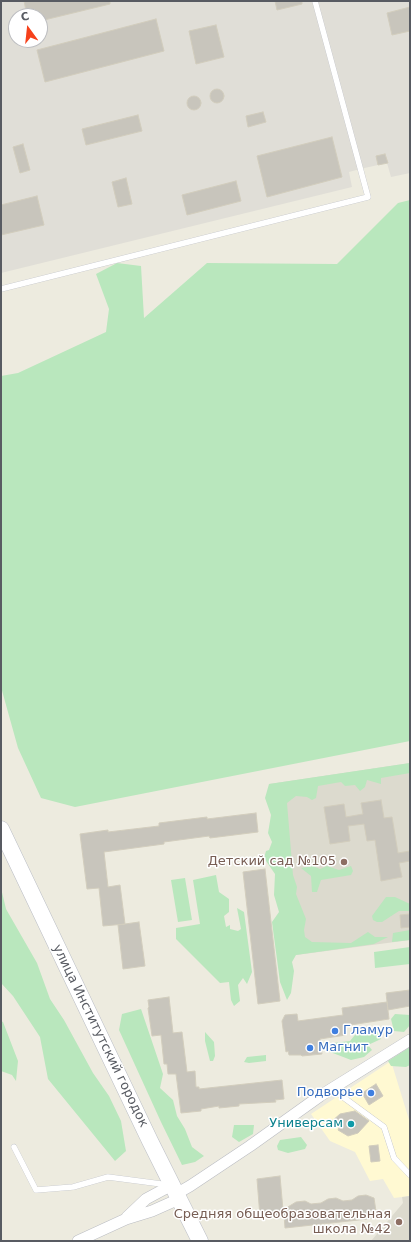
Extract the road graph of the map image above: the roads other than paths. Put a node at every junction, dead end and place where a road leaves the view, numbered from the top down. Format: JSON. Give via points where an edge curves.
{"nodes":[{"id":1,"x":315,"y":1,"type":"edge"},
{"id":2,"x":1,"y":289,"type":"edge"},
{"id":3,"x":1,"y":829,"type":"edge"},
{"id":4,"x":410,"y":1040,"type":"edge"},
{"id":5,"x":332,"y":1089,"type":"junction"},
{"id":6,"x":14,"y":1147,"type":"dead end"},
{"id":7,"x":410,"y":1175,"type":"edge"},
{"id":8,"x":176,"y":1193,"type":"junction"},
{"id":9,"x":126,"y":1219,"type":"junction"},
{"id":10,"x":78,"y":1241,"type":"edge"},
{"id":11,"x":200,"y":1241,"type":"edge"}],
"edges":[{"from":1,"to":2,"type":"lane","via":[[368,197]]},
{"from":3,"to":8,"type":"street","name":"улица Институтский городок"},
{"from":4,"to":5,"type":"street"},
{"from":5,"to":7,"type":"lane","via":[[384,1127],[394,1158]]},
{"from":5,"to":8,"type":"street"},
{"from":6,"to":8,"type":"lane","via":[[36,1190],[74,1186],[108,1178]]},
{"from":8,"to":9,"type":"street","via":[[152,1211]]},
{"from":8,"to":9,"type":"street","via":[[146,1199]]},
{"from":8,"to":11,"type":"street","name":"улица Институтский городок"},
{"from":9,"to":10,"type":"street"}]}
